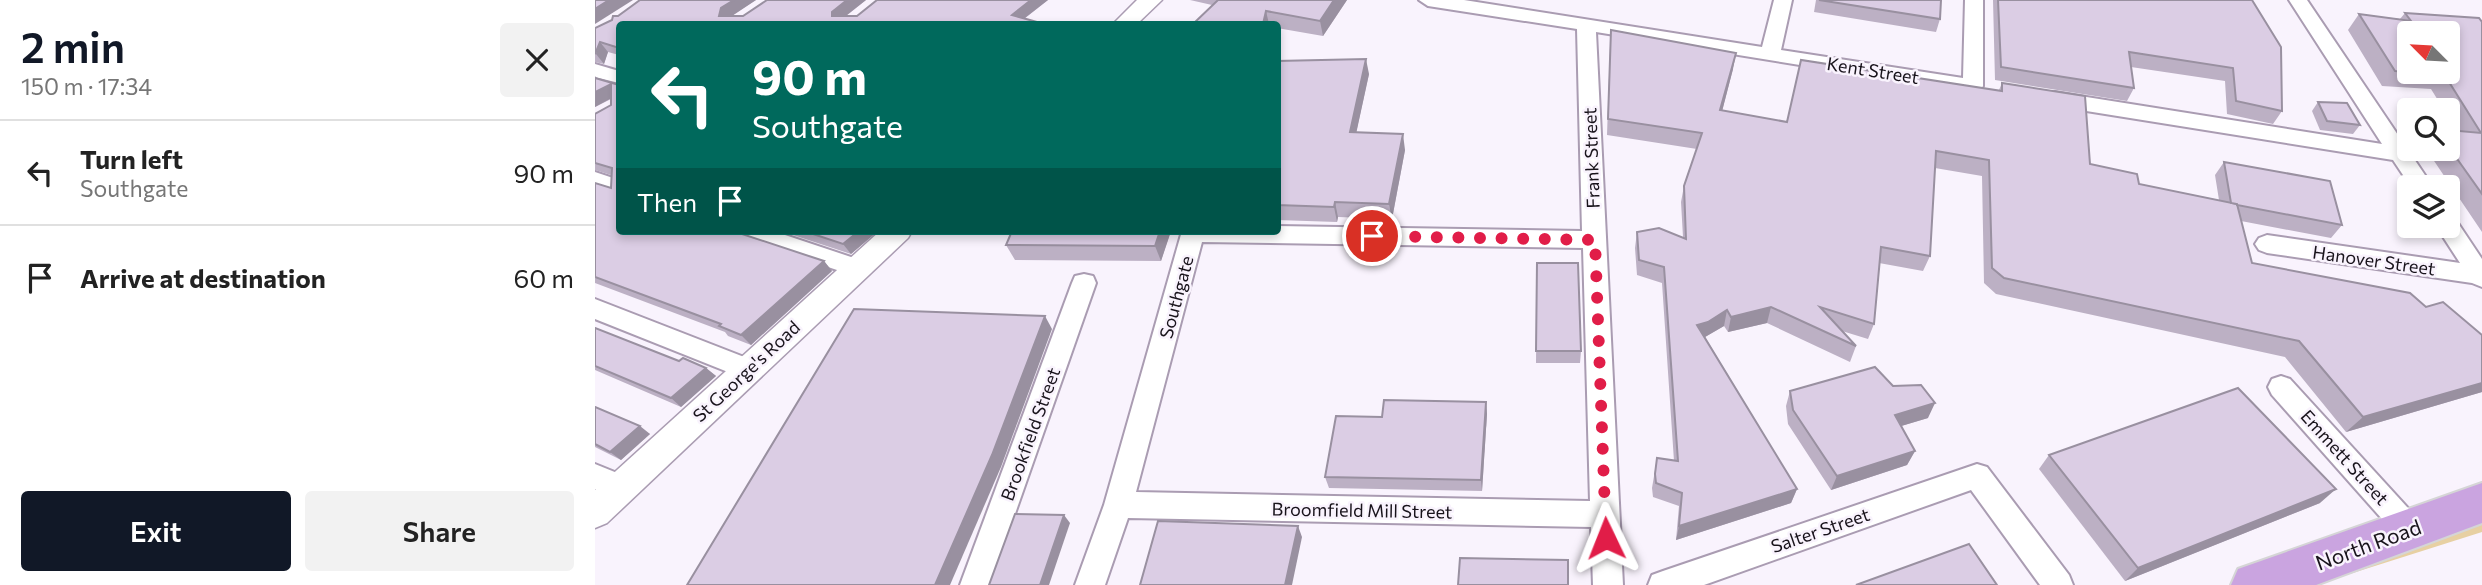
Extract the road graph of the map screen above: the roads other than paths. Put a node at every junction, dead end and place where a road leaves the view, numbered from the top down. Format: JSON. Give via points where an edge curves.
{"nodes":[{"id":1,"x":1151,"y":0,"type":"edge"},
{"id":2,"x":1428,"y":0,"type":"edge"},
{"id":3,"x":1783,"y":0,"type":"edge"},
{"id":4,"x":1973,"y":0,"type":"edge"},
{"id":5,"x":2298,"y":0,"type":"edge"},
{"id":6,"x":1500,"y":6,"type":"edge"},
{"id":7,"x":1127,"y":21,"type":"edge"},
{"id":8,"x":1586,"y":25,"type":"junction"},
{"id":9,"x":1770,"y":54,"type":"junction"},
{"id":10,"x":595,"y":70,"type":"edge"},
{"id":11,"x":616,"y":76,"type":"edge"},
{"id":12,"x":2042,"y":97,"type":"edge"},
{"id":13,"x":2397,"y":149,"type":"edge"},
{"id":14,"x":2397,"y":154,"type":"edge"},
{"id":15,"x":595,"y":180,"type":"edge"},
{"id":16,"x":616,"y":187,"type":"edge"},
{"id":17,"x":758,"y":235,"type":"edge"},
{"id":18,"x":894,"y":235,"type":"edge"},
{"id":19,"x":1192,"y":235,"type":"edge"},
{"id":20,"x":1281,"y":235,"type":"edge"},
{"id":21,"x":2456,"y":238,"type":"edge"},
{"id":22,"x":1595,"y":240,"type":"junction"},
{"id":23,"x":2267,"y":244,"type":"dead end"},
{"id":24,"x":858,"y":268,"type":"junction"},
{"id":25,"x":2481,"y":277,"type":"edge"},
{"id":26,"x":1084,"y":283,"type":"dead end"},
{"id":27,"x":595,"y":309,"type":"edge"},
{"id":28,"x":748,"y":369,"type":"junction"},
{"id":29,"x":2281,"y":387,"type":"dead end"},
{"id":30,"x":608,"y":482,"type":"edge"},
{"id":31,"x":2482,"y":503,"type":"edge"},
{"id":32,"x":1118,"y":505,"type":"junction"},
{"id":33,"x":595,"y":512,"type":"edge"},
{"id":34,"x":1606,"y":514,"type":"junction"},
{"id":35,"x":2408,"y":528,"type":"junction"},
{"id":36,"x":975,"y":585,"type":"edge"},
{"id":37,"x":1090,"y":585,"type":"edge"},
{"id":38,"x":1608,"y":585,"type":"edge"},
{"id":39,"x":1663,"y":585,"type":"edge"},
{"id":40,"x":2058,"y":585,"type":"edge"},
{"id":41,"x":2255,"y":585,"type":"edge"}],
"edges":[{"from":1,"to":7,"type":"street"},
{"from":2,"to":6,"type":"street","name":"Kent Street"},
{"from":3,"to":9,"type":"street"},
{"from":4,"to":9,"type":"street","name":"Kent Street","via":[[1980,87]]},
{"from":5,"to":13,"type":"street"},
{"from":6,"to":8,"type":"street","name":"Kent Street"},
{"from":8,"to":9,"type":"street","name":"Kent Street"},
{"from":8,"to":22,"type":"street","name":"Frank Street"},
{"from":10,"to":11,"type":"street"},
{"from":12,"to":14,"type":"street"},
{"from":15,"to":16,"type":"street"},
{"from":17,"to":24,"type":"street"},
{"from":18,"to":24,"type":"street","name":"St George's Road"},
{"from":19,"to":32,"type":"street","name":"Southgate"},
{"from":20,"to":22,"type":"street","name":"Southgate"},
{"from":21,"to":25,"type":"street"},
{"from":22,"to":34,"type":"street","name":"Frank Street"},
{"from":23,"to":25,"type":"street","name":"Hanover Street"},
{"from":24,"to":28,"type":"street","name":"St George's Road"},
{"from":26,"to":36,"type":"street","name":"Brookfield Street"},
{"from":27,"to":28,"type":"street"},
{"from":28,"to":30,"type":"street","name":"St George's Road"},
{"from":29,"to":35,"type":"street","name":"Emmett Street"},
{"from":30,"to":33,"type":"street","name":"St George's Road"},
{"from":31,"to":35,"type":"highway","name":"North Road"},
{"from":32,"to":34,"type":"street","name":"Broomfield Mill Street"},
{"from":32,"to":37,"type":"street","name":"Southgate"},
{"from":34,"to":38,"type":"street","name":"Frank Street"},
{"from":35,"to":41,"type":"highway","name":"North Road"},
{"from":39,"to":40,"type":"street","name":"Salter Street","via":[[1977,476]]}]}
